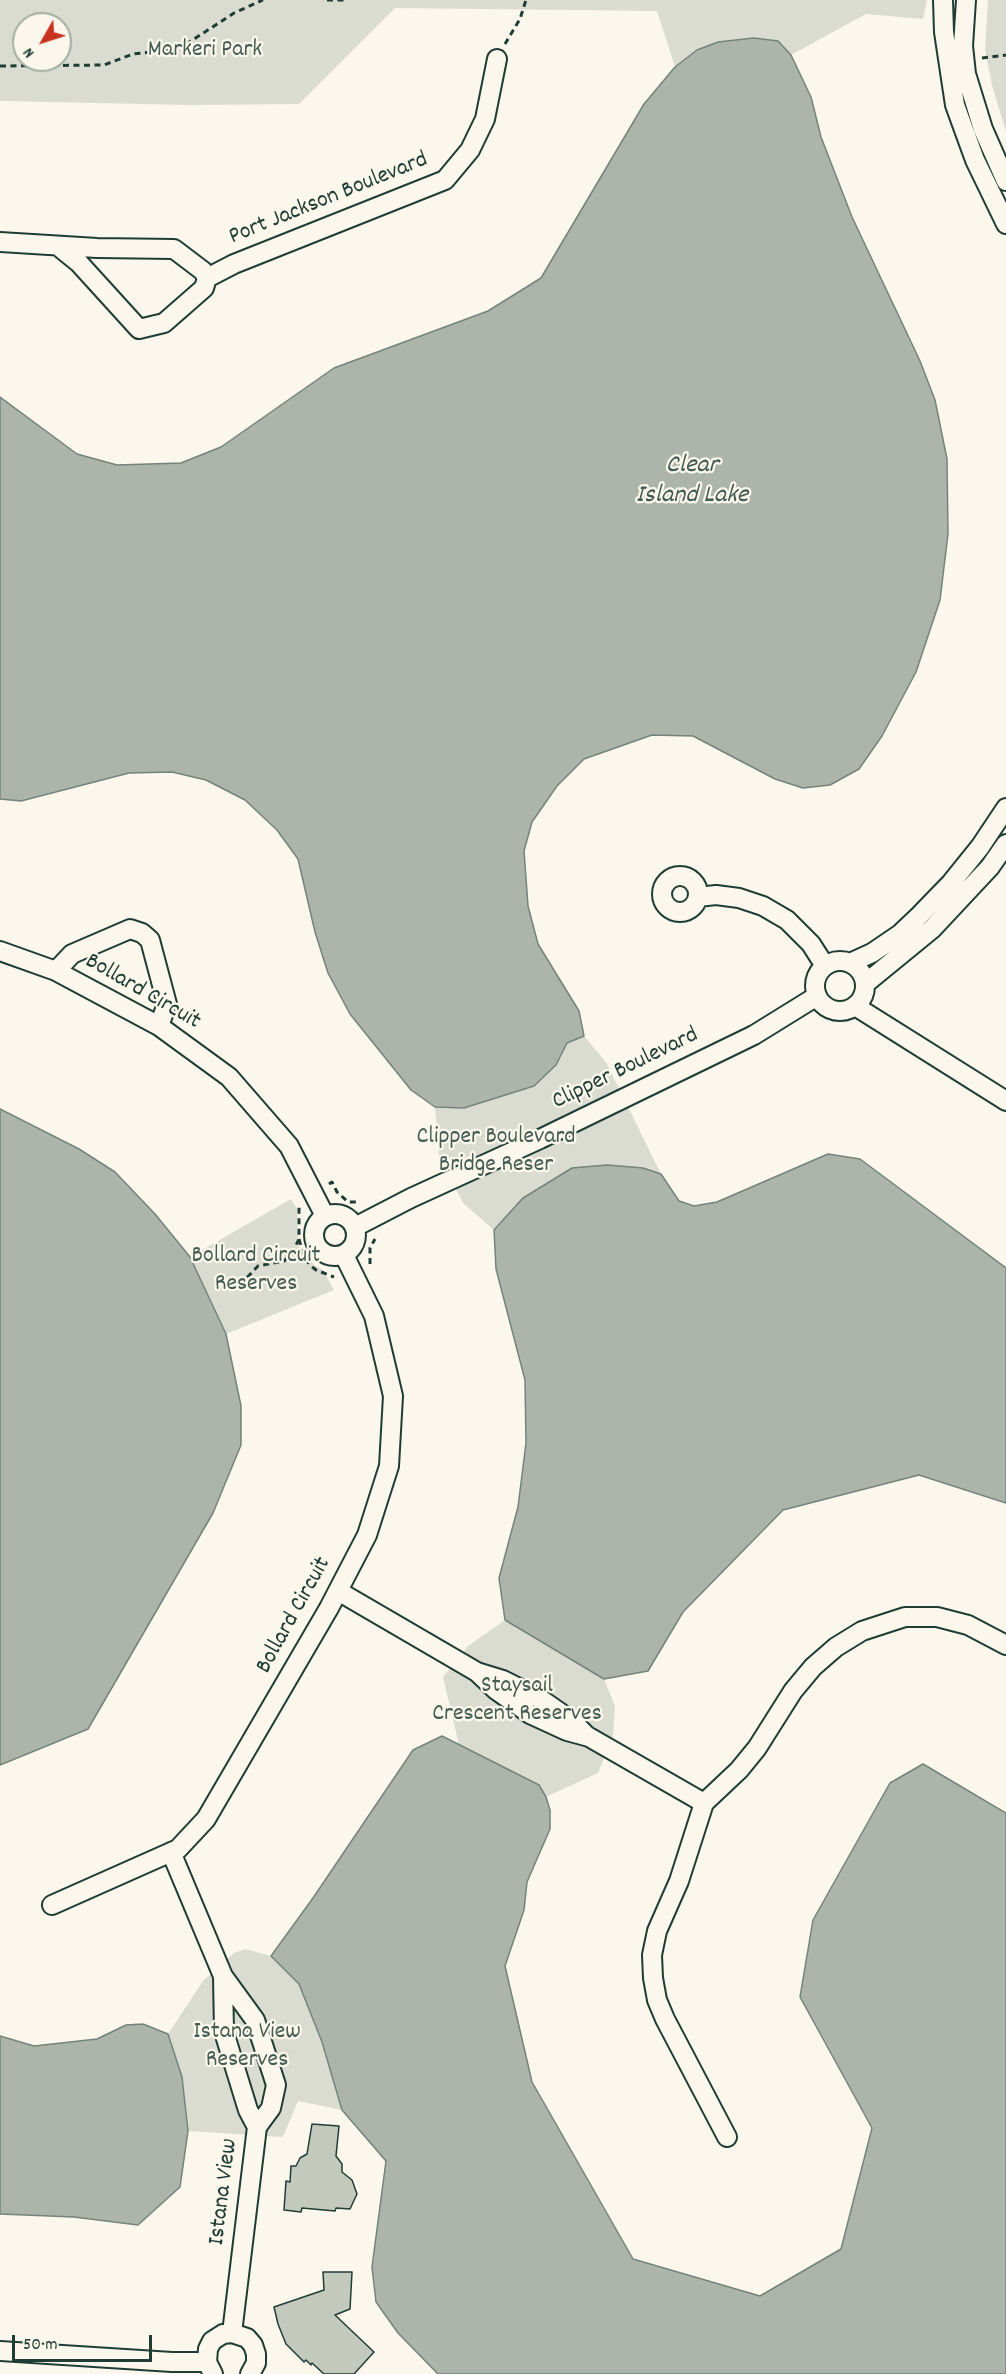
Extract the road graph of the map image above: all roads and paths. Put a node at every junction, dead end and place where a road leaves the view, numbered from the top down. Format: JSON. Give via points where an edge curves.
{"nodes":[{"id":1,"x":263,"y":0,"type":"edge"},
{"id":2,"x":327,"y":0,"type":"edge"},
{"id":3,"x":344,"y":0,"type":"edge"},
{"id":4,"x":526,"y":0,"type":"edge"},
{"id":5,"x":943,"y":0,"type":"edge"},
{"id":6,"x":966,"y":0,"type":"edge"},
{"id":7,"x":1006,"y":55,"type":"edge"},
{"id":8,"x":982,"y":58,"type":"dead end"},
{"id":9,"x":496,"y":59,"type":"joint"},
{"id":10,"x":0,"y":66,"type":"edge"},
{"id":11,"x":1006,"y":181,"type":"edge"},
{"id":12,"x":1006,"y":224,"type":"edge"},
{"id":13,"x":0,"y":242,"type":"edge"},
{"id":14,"x":58,"y":246,"type":"junction"},
{"id":15,"x":207,"y":278,"type":"junction"},
{"id":16,"x":1006,"y":808,"type":"edge"},
{"id":17,"x":1006,"y":844,"type":"edge"},
{"id":18,"x":698,"y":897,"type":"dead end"},
{"id":19,"x":0,"y":951,"type":"edge"},
{"id":20,"x":850,"y":963,"type":"junction"},
{"id":21,"x":825,"y":966,"type":"junction"},
{"id":22,"x":56,"y":971,"type":"junction"},
{"id":23,"x":866,"y":982,"type":"junction"},
{"id":24,"x":817,"y":996,"type":"junction"},
{"id":25,"x":855,"y":1006,"type":"junction"},
{"id":26,"x":159,"y":1026,"type":"junction"},
{"id":27,"x":1006,"y":1101,"type":"edge"},
{"id":28,"x":325,"y":1216,"type":"junction"},
{"id":29,"x":355,"y":1227,"type":"junction"},
{"id":30,"x":344,"y":1255,"type":"junction"},
{"id":31,"x":338,"y":1591,"type":"junction"},
{"id":32,"x":1006,"y":1645,"type":"edge"},
{"id":33,"x":704,"y":1803,"type":"junction"},
{"id":34,"x":171,"y":1852,"type":"junction"},
{"id":35,"x":52,"y":1905,"type":"dead end"},
{"id":36,"x":223,"y":1976,"type":"junction"},
{"id":37,"x":262,"y":2040,"type":"junction"},
{"id":38,"x":230,"y":2051,"type":"junction"},
{"id":39,"x":257,"y":2127,"type":"junction"},
{"id":40,"x":727,"y":2137,"type":"dead end"},
{"id":41,"x":232,"y":2333,"type":"junction"},
{"id":42,"x":0,"y":2351,"type":"edge"},
{"id":43,"x":210,"y":2368,"type":"edge"},
{"id":44,"x":253,"y":2373,"type":"edge"}],
"edges":[{"from":1,"to":10,"type":"path","via":[[169,50],[133,54],[104,65]]},
{"from":2,"to":3,"type":"path"},
{"from":4,"to":9,"type":"path","via":[[520,19]]},
{"from":5,"to":12,"type":"street","via":[[956,105],[975,160]]},
{"from":6,"to":11,"type":"street","via":[[966,74],[983,129]]},
{"from":7,"to":8,"type":"path"},
{"from":9,"to":15,"type":"street","name":"Port Jackson Boulevard","via":[[485,119],[470,150],[445,180]]},
{"from":13,"to":14,"type":"street"},
{"from":14,"to":15,"type":"street","via":[[174,249]]},
{"from":14,"to":15,"type":"street","name":"Port Jackson Boulevard","via":[[79,263],[139,329],[164,323],[204,288]]},
{"from":16,"to":20,"type":"street","via":[[951,883],[900,934]]},
{"from":17,"to":23,"type":"street","via":[[990,867],[932,929]]},
{"from":18,"to":21,"type":"street","via":[[739,898],[763,906],[787,920],[811,944]]},
{"from":19,"to":22,"type":"street","name":"Bollard Circuit"},
{"from":20,"to":21,"type":"street","via":[[841,961]]},
{"from":20,"to":23,"type":"street"},
{"from":21,"to":24,"type":"street","via":[[817,977]]},
{"from":22,"to":26,"type":"street","name":"Bollard Circuit"},
{"from":22,"to":26,"type":"street","via":[[72,954],[130,929],[142,933],[150,940],[167,1004]]},
{"from":23,"to":25,"type":"street"},
{"from":24,"to":25,"type":"street","via":[[834,1010]]},
{"from":24,"to":29,"type":"street","name":"Clipper Boulevard","via":[[754,1035]]},
{"from":25,"to":27,"type":"street"},
{"from":26,"to":28,"type":"street","name":"Bollard Circuit","via":[[229,1077],[289,1146]]},
{"from":28,"to":29,"type":"street","via":[[346,1216]]},
{"from":28,"to":30,"type":"street","via":[[316,1226],[316,1245],[326,1254]]},
{"from":29,"to":30,"type":"street","via":[[354,1246]]},
{"from":30,"to":31,"type":"street","name":"Bollard Circuit","via":[[374,1316],[393,1396],[389,1466],[367,1535]]},
{"from":31,"to":33,"type":"street","via":[[477,1672],[530,1714],[589,1737]]},
{"from":31,"to":34,"type":"street","name":"Bollard Circuit","via":[[206,1819]]},
{"from":32,"to":33,"type":"street","via":[[968,1625],[937,1617],[905,1617],[862,1631],[813,1667],[793,1691],[758,1748]]},
{"from":33,"to":40,"type":"street","via":[[680,1881],[657,1931],[652,1978],[665,2019]]},
{"from":34,"to":35,"type":"street","name":"Bollard Circuit"},
{"from":34,"to":36,"type":"street"},
{"from":36,"to":37,"type":"street","name":"Istana View","via":[[255,2020]]},
{"from":36,"to":38,"type":"street","via":[[224,2032]]},
{"from":37,"to":38,"type":"street"},
{"from":37,"to":39,"type":"street","name":"Istana View","via":[[276,2085],[271,2108]]},
{"from":38,"to":39,"type":"street"},
{"from":39,"to":41,"type":"street","name":"Istana View"},
{"from":41,"to":43,"type":"street","via":[[212,2341],[208,2349]]},
{"from":41,"to":44,"type":"street","via":[[247,2338],[253,2345]]},
{"from":42,"to":43,"type":"street"}]}
